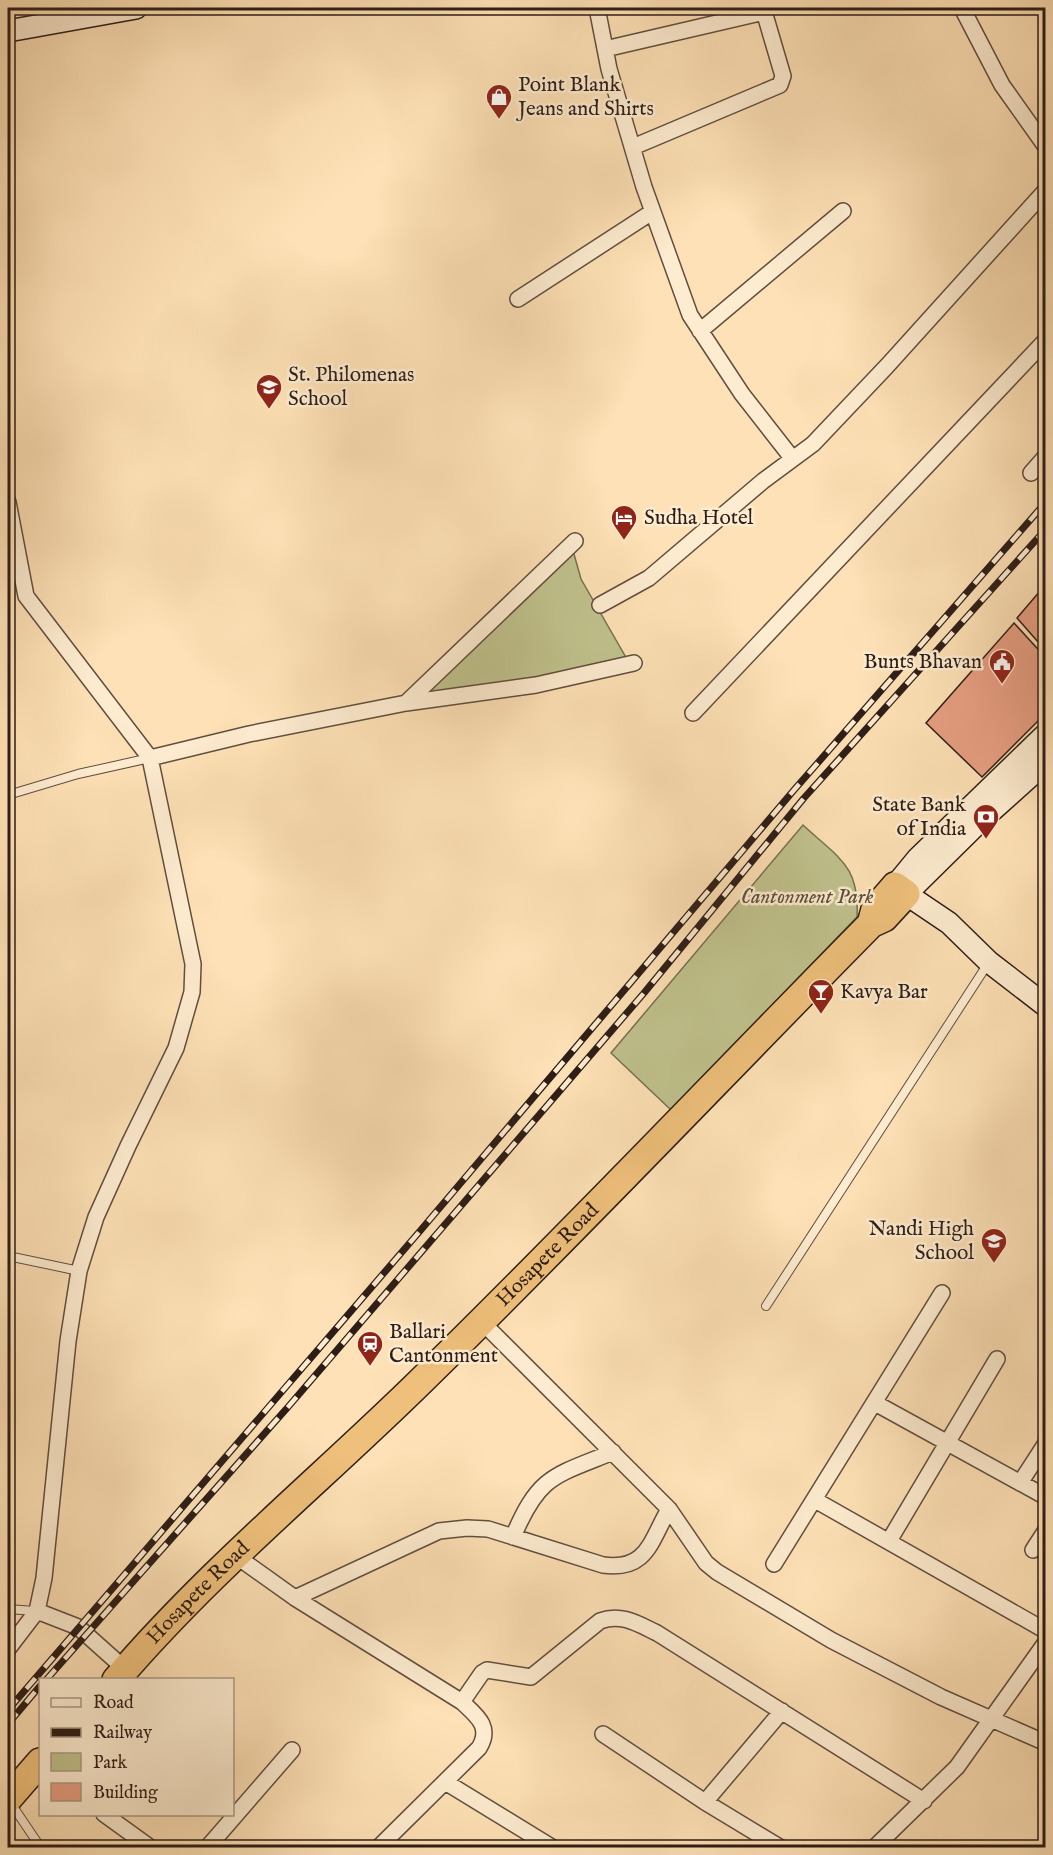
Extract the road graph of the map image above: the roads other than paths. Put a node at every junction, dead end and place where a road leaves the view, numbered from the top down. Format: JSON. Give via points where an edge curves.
{"nodes":[{"id":1,"x":136,"y":8,"type":"edge"},
{"id":2,"x":597,"y":8,"type":"edge"},
{"id":3,"x":962,"y":8,"type":"edge"},
{"id":4,"x":764,"y":10,"type":"edge"},
{"id":5,"x":8,"y":31,"type":"edge"},
{"id":6,"x":605,"y":49,"type":"junction"},
{"id":7,"x":633,"y":147,"type":"junction"},
{"id":8,"x":1046,"y":147,"type":"edge"},
{"id":9,"x":1046,"y":190,"type":"edge"},
{"id":10,"x":843,"y":211,"type":"dead end"},
{"id":11,"x":652,"y":212,"type":"junction"},
{"id":12,"x":519,"y":299,"type":"dead end"},
{"id":13,"x":700,"y":332,"type":"junction"},
{"id":14,"x":1046,"y":340,"type":"edge"},
{"id":15,"x":1046,"y":456,"type":"edge"},
{"id":16,"x":792,"y":458,"type":"junction"},
{"id":17,"x":1031,"y":473,"type":"dead end"},
{"id":18,"x":8,"y":502,"type":"edge"},
{"id":19,"x":575,"y":541,"type":"dead end"},
{"id":20,"x":600,"y":605,"type":"dead end"},
{"id":21,"x":633,"y":663,"type":"dead end"},
{"id":22,"x":406,"y":703,"type":"junction"},
{"id":23,"x":693,"y":713,"type":"dead end"},
{"id":24,"x":1046,"y":734,"type":"edge"},
{"id":25,"x":150,"y":758,"type":"junction"},
{"id":26,"x":1046,"y":762,"type":"edge"},
{"id":27,"x":8,"y":795,"type":"edge"},
{"id":28,"x":900,"y":890,"type":"junction"},
{"id":29,"x":989,"y":962,"type":"junction"},
{"id":30,"x":1046,"y":1006,"type":"edge"},
{"id":31,"x":8,"y":1256,"type":"edge"},
{"id":32,"x":79,"y":1271,"type":"junction"},
{"id":33,"x":942,"y":1293,"type":"dead end"},
{"id":34,"x":766,"y":1306,"type":"dead end"},
{"id":35,"x":482,"y":1322,"type":"junction"},
{"id":36,"x":997,"y":1359,"type":"dead end"},
{"id":37,"x":875,"y":1403,"type":"junction"},
{"id":38,"x":947,"y":1443,"type":"junction"},
{"id":39,"x":1046,"y":1443,"type":"edge"},
{"id":40,"x":613,"y":1452,"type":"junction"},
{"id":41,"x":1020,"y":1483,"type":"junction"},
{"id":42,"x":1046,"y":1497,"type":"edge"},
{"id":43,"x":815,"y":1500,"type":"junction"},
{"id":44,"x":669,"y":1509,"type":"junction"},
{"id":45,"x":1046,"y":1530,"type":"edge"},
{"id":46,"x":513,"y":1537,"type":"junction"},
{"id":47,"x":889,"y":1541,"type":"junction"},
{"id":48,"x":1033,"y":1550,"type":"dead end"},
{"id":49,"x":236,"y":1556,"type":"junction"},
{"id":50,"x":774,"y":1564,"type":"dead end"},
{"id":51,"x":295,"y":1598,"type":"junction"},
{"id":52,"x":8,"y":1608,"type":"edge"},
{"id":53,"x":37,"y":1611,"type":"junction"},
{"id":54,"x":1046,"y":1631,"type":"edge"},
{"id":55,"x":1046,"y":1642,"type":"edge"},
{"id":56,"x":8,"y":1649,"type":"edge"},
{"id":57,"x":121,"y":1674,"type":"edge"},
{"id":58,"x":462,"y":1702,"type":"junction"},
{"id":59,"x":782,"y":1711,"type":"junction"},
{"id":60,"x":994,"y":1719,"type":"junction"},
{"id":61,"x":603,"y":1734,"type":"dead end"},
{"id":62,"x":1046,"y":1743,"type":"edge"},
{"id":63,"x":292,"y":1750,"type":"dead end"},
{"id":64,"x":39,"y":1766,"type":"edge"},
{"id":65,"x":447,"y":1783,"type":"junction"},
{"id":66,"x":8,"y":1799,"type":"edge"},
{"id":67,"x":924,"y":1801,"type":"junction"},
{"id":68,"x":705,"y":1802,"type":"junction"},
{"id":69,"x":105,"y":1816,"type":"edge"},
{"id":70,"x":41,"y":1848,"type":"edge"},
{"id":71,"x":151,"y":1848,"type":"edge"},
{"id":72,"x":207,"y":1848,"type":"edge"},
{"id":73,"x":378,"y":1848,"type":"edge"},
{"id":74,"x":553,"y":1848,"type":"edge"},
{"id":75,"x":781,"y":1848,"type":"edge"},
{"id":76,"x":874,"y":1848,"type":"edge"}],
"edges":[{"from":1,"to":5,"type":"street"},
{"from":2,"to":6,"type":"street"},
{"from":3,"to":8,"type":"street","via":[[1002,84]]},
{"from":4,"to":6,"type":"street"},
{"from":4,"to":7,"type":"street","via":[[783,76],[780,85]]},
{"from":6,"to":7,"type":"street"},
{"from":7,"to":11,"type":"street"},
{"from":9,"to":16,"type":"street","via":[[887,366],[813,444]]},
{"from":10,"to":13,"type":"street"},
{"from":11,"to":12,"type":"street"},
{"from":11,"to":13,"type":"street"},
{"from":13,"to":16,"type":"street"},
{"from":14,"to":23,"type":"street"},
{"from":15,"to":17,"type":"street"},
{"from":16,"to":20,"type":"street","via":[[649,578]]},
{"from":18,"to":25,"type":"street","via":[[26,596]]},
{"from":19,"to":22,"type":"street"},
{"from":21,"to":22,"type":"street","via":[[536,685]]},
{"from":22,"to":25,"type":"street"},
{"from":24,"to":28,"type":"street","via":[[918,858]]},
{"from":25,"to":27,"type":"lane"},
{"from":25,"to":32,"type":"street","via":[[193,964],[192,992],[176,1048],[96,1217]]},
{"from":26,"to":28,"type":"street"},
{"from":28,"to":29,"type":"street","via":[[949,923]]},
{"from":28,"to":35,"type":"highway","name":"Hosapete Road","via":[[875,909],[871,924]]},
{"from":29,"to":30,"type":"street"},
{"from":29,"to":34,"type":"lane"},
{"from":31,"to":32,"type":"lane"},
{"from":32,"to":53,"type":"street"},
{"from":33,"to":37,"type":"street"},
{"from":35,"to":40,"type":"street"},
{"from":35,"to":49,"type":"highway","name":"Hosapete Road"},
{"from":36,"to":38,"type":"street"},
{"from":37,"to":38,"type":"street"},
{"from":37,"to":43,"type":"street"},
{"from":38,"to":41,"type":"street"},
{"from":38,"to":47,"type":"street"},
{"from":39,"to":41,"type":"street"},
{"from":40,"to":44,"type":"street"},
{"from":40,"to":46,"type":"street","via":[[552,1477],[539,1488]]},
{"from":41,"to":42,"type":"street"},
{"from":43,"to":47,"type":"street"},
{"from":43,"to":50,"type":"street"},
{"from":44,"to":46,"type":"street","via":[[641,1557],[620,1567]]},
{"from":44,"to":60,"type":"street","via":[[706,1563],[717,1572],[831,1640],[941,1697]]},
{"from":45,"to":48,"type":"street"},
{"from":46,"to":51,"type":"street","via":[[467,1528],[439,1531]]},
{"from":47,"to":54,"type":"street"},
{"from":49,"to":51,"type":"street"},
{"from":49,"to":57,"type":"highway","name":"Hosapete Road"},
{"from":51,"to":58,"type":"street"},
{"from":52,"to":53,"type":"lane"},
{"from":53,"to":56,"type":"street"},
{"from":53,"to":57,"type":"street","via":[[78,1627]]},
{"from":55,"to":60,"type":"street"},
{"from":58,"to":59,"type":"street","via":[[482,1673],[494,1669],[531,1677],[600,1621],[622,1617],[657,1633]]},
{"from":58,"to":65,"type":"street","via":[[482,1721],[484,1740]]},
{"from":59,"to":67,"type":"street"},
{"from":59,"to":68,"type":"street"},
{"from":60,"to":62,"type":"street"},
{"from":60,"to":67,"type":"street","via":[[957,1767]]},
{"from":61,"to":68,"type":"street"},
{"from":63,"to":72,"type":"street"},
{"from":64,"to":66,"type":"highway"},
{"from":65,"to":73,"type":"street"},
{"from":65,"to":74,"type":"street"},
{"from":66,"to":70,"type":"lane"},
{"from":67,"to":76,"type":"street"},
{"from":68,"to":75,"type":"street"},
{"from":69,"to":71,"type":"street"}]}
